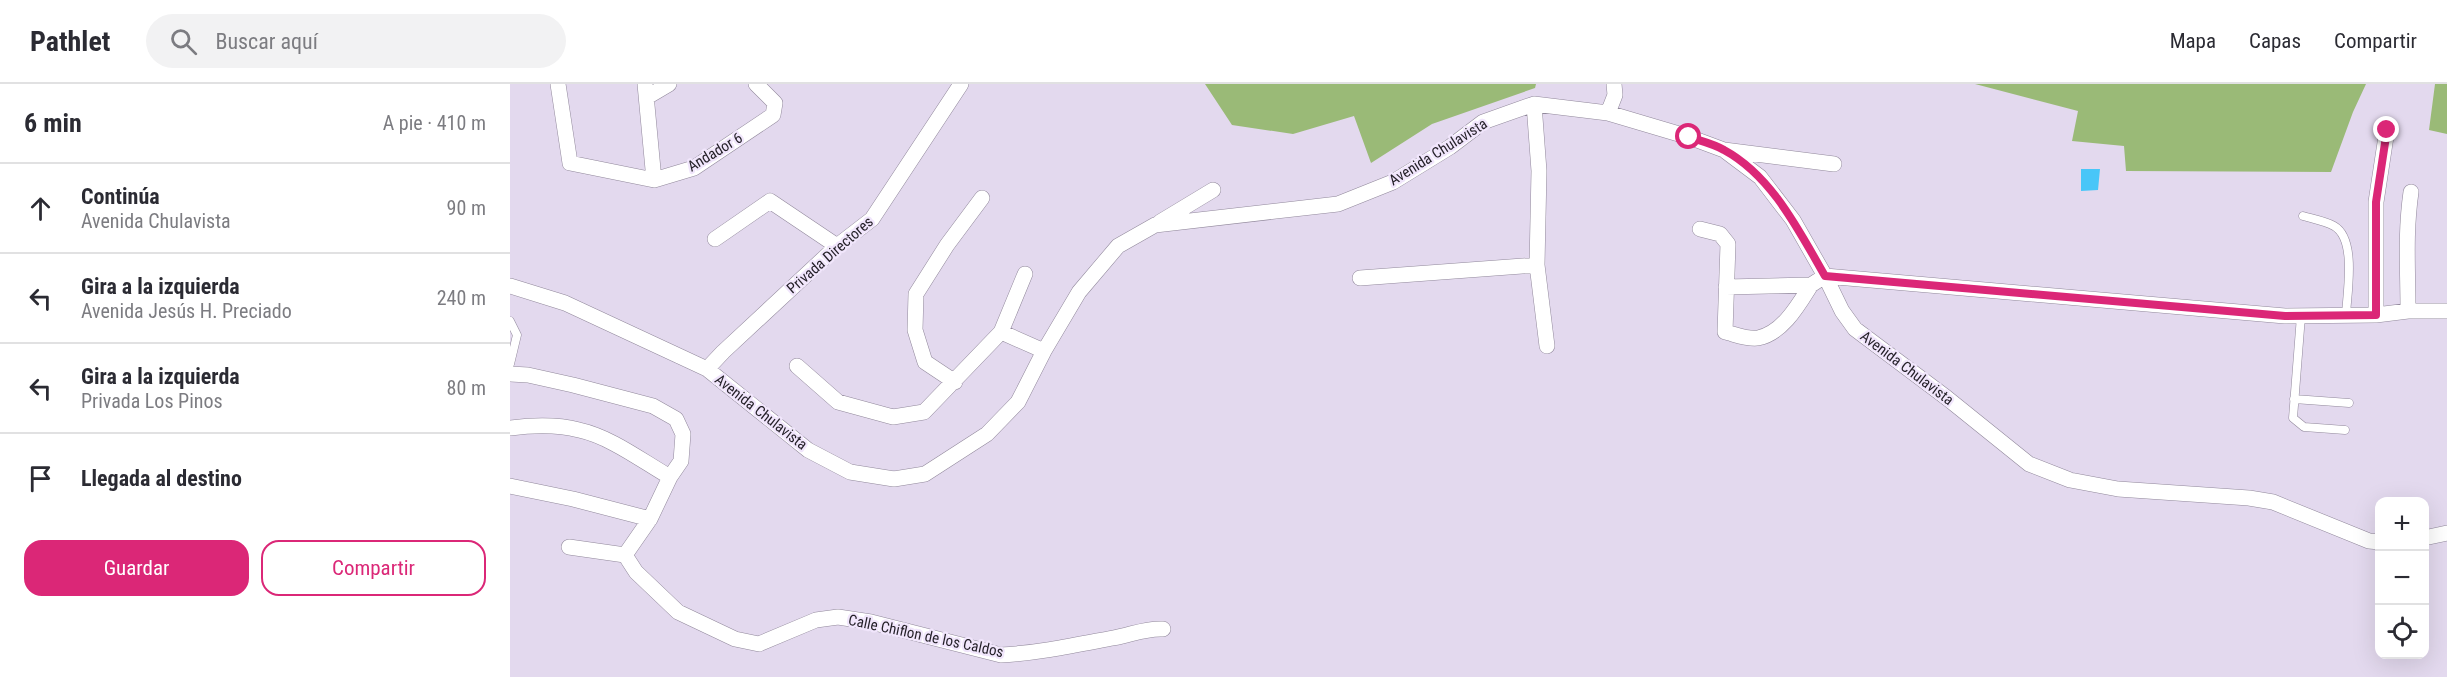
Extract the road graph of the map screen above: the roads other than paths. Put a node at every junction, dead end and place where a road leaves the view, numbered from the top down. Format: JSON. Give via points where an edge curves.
{"nodes":[{"id":1,"x":558,"y":84,"type":"edge"},
{"id":2,"x":669,"y":84,"type":"edge"},
{"id":3,"x":756,"y":84,"type":"edge"},
{"id":4,"x":961,"y":84,"type":"edge"},
{"id":5,"x":1614,"y":84,"type":"edge"},
{"id":6,"x":646,"y":90,"type":"edge"},
{"id":7,"x":1534,"y":104,"type":"junction"},
{"id":8,"x":1608,"y":113,"type":"junction"},
{"id":9,"x":2387,"y":130,"type":"dead end"},
{"id":10,"x":1724,"y":150,"type":"junction"},
{"id":11,"x":1834,"y":164,"type":"dead end"},
{"id":12,"x":654,"y":180,"type":"junction"},
{"id":13,"x":1213,"y":190,"type":"dead end"},
{"id":14,"x":2411,"y":192,"type":"dead end"},
{"id":15,"x":982,"y":198,"type":"dead end"},
{"id":16,"x":2303,"y":216,"type":"dead end"},
{"id":17,"x":1155,"y":225,"type":"junction"},
{"id":18,"x":1700,"y":229,"type":"dead end"},
{"id":19,"x":715,"y":239,"type":"dead end"},
{"id":20,"x":837,"y":246,"type":"junction"},
{"id":21,"x":1537,"y":265,"type":"junction"},
{"id":22,"x":1025,"y":274,"type":"dead end"},
{"id":23,"x":1825,"y":276,"type":"junction"},
{"id":24,"x":1360,"y":278,"type":"dead end"},
{"id":25,"x":1811,"y":285,"type":"junction"},
{"id":26,"x":510,"y":286,"type":"edge"},
{"id":27,"x":1726,"y":287,"type":"junction"},
{"id":28,"x":2447,"y":310,"type":"edge"},
{"id":29,"x":2408,"y":311,"type":"junction"},
{"id":30,"x":2346,"y":315,"type":"junction"},
{"id":31,"x":2376,"y":315,"type":"junction"},
{"id":32,"x":2301,"y":316,"type":"junction"},
{"id":33,"x":510,"y":321,"type":"edge"},
{"id":34,"x":1001,"y":332,"type":"junction"},
{"id":35,"x":1547,"y":346,"type":"dead end"},
{"id":36,"x":1044,"y":351,"type":"junction"},
{"id":37,"x":510,"y":364,"type":"edge"},
{"id":38,"x":796,"y":366,"type":"dead end"},
{"id":39,"x":707,"y":369,"type":"junction"},
{"id":40,"x":510,"y":374,"type":"edge"},
{"id":41,"x":955,"y":382,"type":"junction"},
{"id":42,"x":2294,"y":399,"type":"junction"},
{"id":43,"x":2349,"y":403,"type":"dead end"},
{"id":44,"x":510,"y":428,"type":"edge"},
{"id":45,"x":2345,"y":430,"type":"dead end"},
{"id":46,"x":670,"y":477,"type":"junction"},
{"id":47,"x":510,"y":486,"type":"edge"},
{"id":48,"x":650,"y":519,"type":"junction"},
{"id":49,"x":2447,"y":532,"type":"edge"},
{"id":50,"x":2429,"y":537,"type":"edge"},
{"id":51,"x":2375,"y":542,"type":"edge"},
{"id":52,"x":569,"y":548,"type":"dead end"},
{"id":53,"x":625,"y":555,"type":"junction"},
{"id":54,"x":1163,"y":629,"type":"dead end"}],
"edges":[{"from":1,"to":12,"type":"street","name":"Andador 6","via":[[570,163]]},
{"from":2,"to":6,"type":"street"},
{"from":3,"to":12,"type":"street","name":"Andador 6","via":[[775,103],[773,115],[694,168]]},
{"from":4,"to":20,"type":"street","name":"Privada Directores","via":[[872,219]]},
{"from":5,"to":8,"type":"street","via":[[1615,95]]},
{"from":6,"to":12,"type":"street"},
{"from":7,"to":8,"type":"street","name":"Avenida Chulavista"},
{"from":7,"to":17,"type":"street","name":"Avenida Chulavista","via":[[1483,122],[1393,182],[1338,204]]},
{"from":7,"to":21,"type":"street","via":[[1539,171]]},
{"from":8,"to":10,"type":"street","name":"Avenida Chulavista"},
{"from":9,"to":31,"type":"street","via":[[2376,202]]},
{"from":10,"to":11,"type":"street"},
{"from":10,"to":23,"type":"street","name":"Avenida Chulavista","via":[[1760,177],[1793,220]]},
{"from":13,"to":17,"type":"street"},
{"from":14,"to":29,"type":"street","via":[[2405,257]]},
{"from":15,"to":41,"type":"street","via":[[916,294],[915,330],[925,362]]},
{"from":16,"to":30,"type":"lane","via":[[2336,227],[2346,239]]},
{"from":17,"to":36,"type":"street","name":"Avenida Chulavista","via":[[1118,246],[1079,292]]},
{"from":18,"to":27,"type":"street","via":[[1720,234],[1728,244]]},
{"from":19,"to":20,"type":"street","via":[[770,201]]},
{"from":20,"to":39,"type":"street","name":"Privada Directores"},
{"from":21,"to":24,"type":"street"},
{"from":21,"to":35,"type":"street"},
{"from":22,"to":34,"type":"street"},
{"from":23,"to":25,"type":"street"},
{"from":23,"to":32,"type":"street"},
{"from":23,"to":51,"type":"street","name":"Avenida Chulavista","via":[[1855,329],[2029,464],[2070,480],[2118,489],[2273,502]]},
{"from":25,"to":27,"type":"street"},
{"from":25,"to":27,"type":"street","via":[[1793,312],[1773,331],[1757,338],[1725,332]]},
{"from":26,"to":39,"type":"street","name":"Avenida Chulavista","via":[[565,303]]},
{"from":28,"to":29,"type":"street"},
{"from":29,"to":31,"type":"street"},
{"from":30,"to":31,"type":"street"},
{"from":30,"to":32,"type":"street"},
{"from":32,"to":42,"type":"lane"},
{"from":33,"to":37,"type":"lane","via":[[517,335]]},
{"from":34,"to":36,"type":"street"},
{"from":34,"to":41,"type":"street"},
{"from":36,"to":39,"type":"street","name":"Avenida Chulavista","via":[[1018,402],[987,434],[925,474],[894,479],[850,472],[808,450]]},
{"from":38,"to":41,"type":"street","via":[[838,402],[893,417],[924,412]]},
{"from":40,"to":46,"type":"street","via":[[573,385],[653,406],[676,419],[683,434],[681,461]]},
{"from":42,"to":43,"type":"lane"},
{"from":42,"to":45,"type":"lane","via":[[2293,418],[2298,423]]},
{"from":44,"to":46,"type":"street","via":[[541,425],[582,430]]},
{"from":46,"to":48,"type":"street"},
{"from":47,"to":48,"type":"street"},
{"from":48,"to":53,"type":"street"},
{"from":49,"to":50,"type":"street"},
{"from":52,"to":53,"type":"street"},
{"from":53,"to":54,"type":"street","name":"Calle Chiflon de los Caldos","via":[[636,572],[678,612],[735,639],[759,644],[827,617],[871,622],[1001,655],[1116,638],[1143,629]]}]}
